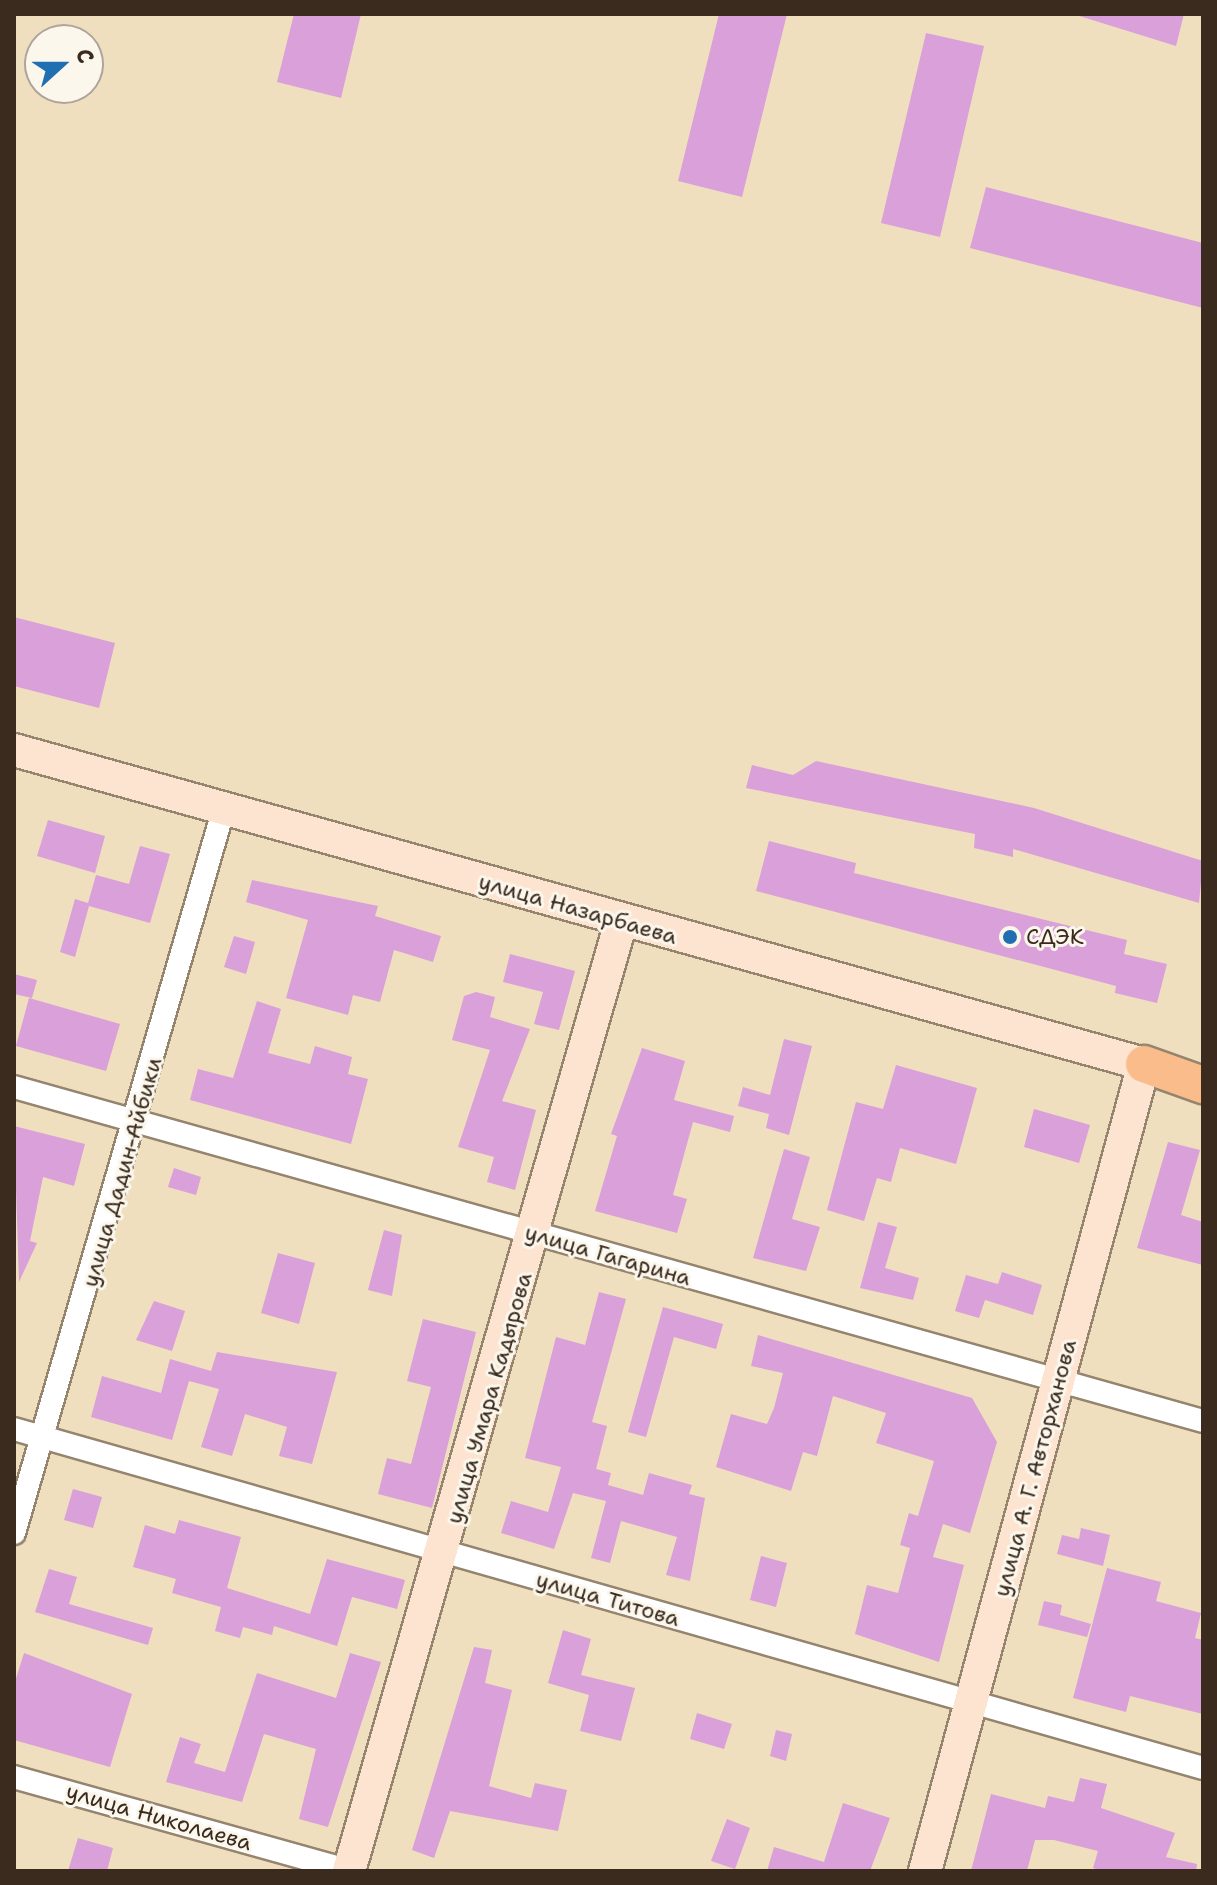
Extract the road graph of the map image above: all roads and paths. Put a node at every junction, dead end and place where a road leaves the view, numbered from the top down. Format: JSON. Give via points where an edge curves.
{"nodes":[{"id":1,"x":14,"y":750,"type":"edge"},
{"id":2,"x":224,"y":808,"type":"junction"},
{"id":3,"x":621,"y":922,"type":"junction"},
{"id":4,"x":1144,"y":1064,"type":"junction"},
{"id":5,"x":1203,"y":1069,"type":"edge"},
{"id":6,"x":1203,"y":1085,"type":"edge"},
{"id":7,"x":14,"y":1087,"type":"edge"},
{"id":8,"x":137,"y":1122,"type":"junction"},
{"id":9,"x":536,"y":1235,"type":"junction"},
{"id":10,"x":1058,"y":1380,"type":"junction"},
{"id":11,"x":1203,"y":1421,"type":"edge"},
{"id":12,"x":14,"y":1429,"type":"edge"},
{"id":13,"x":43,"y":1437,"type":"junction"},
{"id":14,"x":14,"y":1533,"type":"edge"},
{"id":15,"x":443,"y":1553,"type":"junction"},
{"id":16,"x":974,"y":1701,"type":"junction"},
{"id":17,"x":1203,"y":1768,"type":"edge"},
{"id":18,"x":14,"y":1777,"type":"edge"},
{"id":19,"x":350,"y":1871,"type":"edge"},
{"id":20,"x":925,"y":1871,"type":"edge"}],
"edges":[{"from":1,"to":2,"type":"street","name":"улица Назарбаева"},
{"from":2,"to":3,"type":"street","name":"улица Назарбаева"},
{"from":2,"to":8,"type":"street","name":"улица Дадин-Айбики"},
{"from":3,"to":4,"type":"street","name":"улица Назарбаева"},
{"from":3,"to":9,"type":"street","name":"улица Умара Кадырова"},
{"from":4,"to":5,"type":"main road","name":"улица Назарбаева"},
{"from":4,"to":6,"type":"main road","name":"улица Назарбаева"},
{"from":4,"to":10,"type":"street","name":"улица А. Г. Авторханова"},
{"from":7,"to":8,"type":"street","name":"улица Гагарина"},
{"from":8,"to":9,"type":"street","name":"улица Гагарина"},
{"from":8,"to":13,"type":"street","name":"улица Дадин-Айбики"},
{"from":9,"to":10,"type":"street","name":"улица Гагарина"},
{"from":9,"to":15,"type":"street","name":"улица Умара Кадырова"},
{"from":10,"to":11,"type":"street","name":"улица Гагарина"},
{"from":10,"to":16,"type":"street","name":"улица А. Г. Авторханова"},
{"from":12,"to":13,"type":"street","name":"улица Титова"},
{"from":13,"to":14,"type":"street","name":"улица Дадин-Айбики"},
{"from":13,"to":15,"type":"street","name":"улица Титова"},
{"from":15,"to":16,"type":"street","name":"улица Титова"},
{"from":15,"to":19,"type":"street","name":"улица Умара Кадырова"},
{"from":16,"to":17,"type":"street","name":"улица Титова"},
{"from":16,"to":20,"type":"street","name":"улица А. Г. Авторханова"},
{"from":18,"to":19,"type":"street","name":"улица Николаева"}]}
